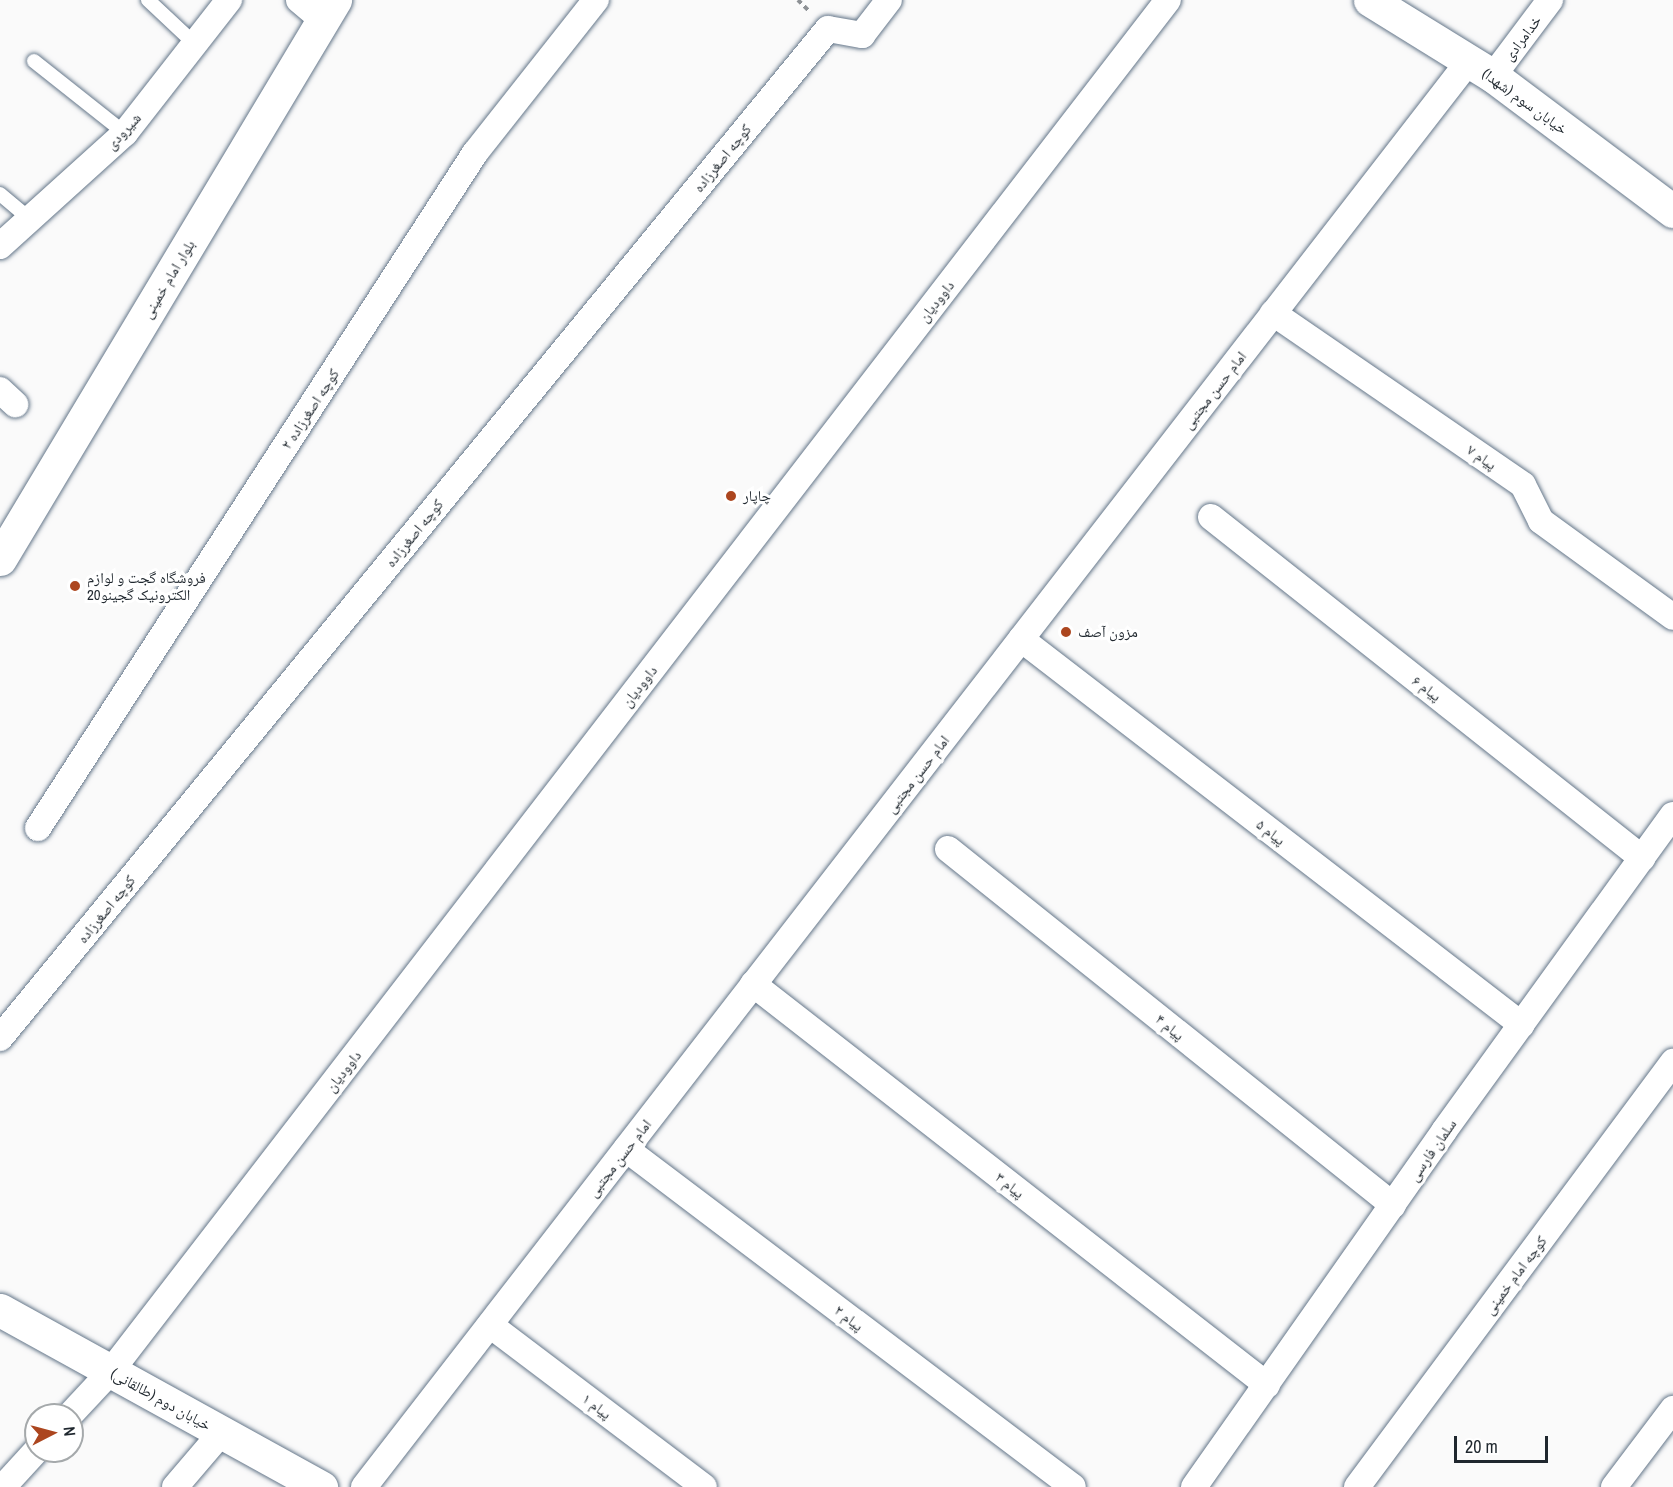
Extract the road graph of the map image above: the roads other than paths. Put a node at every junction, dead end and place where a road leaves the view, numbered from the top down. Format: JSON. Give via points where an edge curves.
{"nodes":[{"id":1,"x":148,"y":0,"type":"edge"},
{"id":2,"x":229,"y":0,"type":"edge"},
{"id":3,"x":596,"y":0,"type":"edge"},
{"id":4,"x":889,"y":0,"type":"edge"},
{"id":5,"x":1168,"y":0,"type":"edge"},
{"id":6,"x":1370,"y":0,"type":"edge"},
{"id":7,"x":1550,"y":0,"type":"edge"},
{"id":8,"x":319,"y":7,"type":"edge"},
{"id":9,"x":194,"y":43,"type":"junction"},
{"id":10,"x":34,"y":61,"type":"dead end"},
{"id":11,"x":1481,"y":68,"type":"junction"},
{"id":12,"x":125,"y":133,"type":"junction"},
{"id":13,"x":0,"y":194,"type":"edge"},
{"id":14,"x":1673,"y":211,"type":"edge"},
{"id":15,"x":30,"y":219,"type":"junction"},
{"id":16,"x":0,"y":246,"type":"edge"},
{"id":17,"x":1274,"y":313,"type":"junction"},
{"id":18,"x":1211,"y":517,"type":"dead end"},
{"id":19,"x":0,"y":559,"type":"edge"},
{"id":20,"x":1673,"y":617,"type":"edge"},
{"id":21,"x":1021,"y":639,"type":"junction"},
{"id":22,"x":1673,"y":815,"type":"edge"},
{"id":23,"x":38,"y":828,"type":"dead end"},
{"id":24,"x":948,"y":849,"type":"dead end"},
{"id":25,"x":1642,"y":858,"type":"junction"},
{"id":26,"x":753,"y":984,"type":"junction"},
{"id":27,"x":1522,"y":1025,"type":"junction"},
{"id":28,"x":0,"y":1038,"type":"edge"},
{"id":29,"x":1673,"y":1062,"type":"edge"},
{"id":30,"x":626,"y":1149,"type":"junction"},
{"id":31,"x":1393,"y":1205,"type":"junction"},
{"id":32,"x":0,"y":1310,"type":"edge"},
{"id":33,"x":490,"y":1325,"type":"junction"},
{"id":34,"x":111,"y":1371,"type":"junction"},
{"id":35,"x":1267,"y":1385,"type":"junction"},
{"id":36,"x":81,"y":1403,"type":"edge"},
{"id":37,"x":1673,"y":1409,"type":"edge"},
{"id":38,"x":222,"y":1432,"type":"junction"},
{"id":39,"x":25,"y":1463,"type":"edge"},
{"id":40,"x":3,"y":1487,"type":"edge"},
{"id":41,"x":175,"y":1487,"type":"edge"},
{"id":42,"x":321,"y":1487,"type":"edge"},
{"id":43,"x":364,"y":1487,"type":"edge"},
{"id":44,"x":704,"y":1487,"type":"edge"},
{"id":45,"x":1073,"y":1487,"type":"edge"},
{"id":46,"x":1194,"y":1487,"type":"edge"},
{"id":47,"x":1357,"y":1487,"type":"edge"},
{"id":48,"x":1614,"y":1487,"type":"edge"}],
"edges":[{"from":1,"to":9,"type":"lane"},
{"from":2,"to":9,"type":"street","name":"شیرودی"},
{"from":3,"to":23,"type":"street","name":"کوچه اصغرزاده ۲","via":[[475,153]]},
{"from":4,"to":28,"type":"street","name":"کوچه اصغرزاده","via":[[862,35],[828,29]]},
{"from":5,"to":34,"type":"street","name":"داوودیان"},
{"from":6,"to":11,"type":"street","name":"خیابان سوم (شهدا)"},
{"from":7,"to":11,"type":"street","name":"خدامرادی"},
{"from":8,"to":19,"type":"street","name":"بلوار امام خمینی"},
{"from":9,"to":12,"type":"street","name":"شیرودی"},
{"from":10,"to":12,"type":"lane"},
{"from":11,"to":14,"type":"street","name":"خیابان سوم (شهدا)"},
{"from":11,"to":17,"type":"street","name":"امام حسن مجتبی"},
{"from":12,"to":15,"type":"street","name":"شیرودی"},
{"from":13,"to":15,"type":"lane"},
{"from":15,"to":16,"type":"street","name":"شیرودی"},
{"from":17,"to":20,"type":"street","name":"پیام ۷","via":[[1523,485],[1541,520]]},
{"from":17,"to":21,"type":"street","name":"امام حسن مجتبی"},
{"from":18,"to":25,"type":"street","name":"پیام ۶"},
{"from":21,"to":26,"type":"street","name":"امام حسن مجتبی"},
{"from":21,"to":27,"type":"street","name":"پیام ۵"},
{"from":22,"to":25,"type":"street","name":"سلمان فارسی"},
{"from":24,"to":31,"type":"street","name":"پیام ۴"},
{"from":25,"to":27,"type":"street","name":"سلمان فارسی"},
{"from":26,"to":30,"type":"street","name":"امام حسن مجتبی"},
{"from":26,"to":35,"type":"street","name":"پیام ۳"},
{"from":27,"to":31,"type":"street","name":"سلمان فارسی"},
{"from":29,"to":47,"type":"street","name":"کوچه امام خمینی"},
{"from":30,"to":33,"type":"street","name":"امام حسن مجتبی"},
{"from":30,"to":45,"type":"street","name":"پیام ۲"},
{"from":31,"to":35,"type":"street","name":"سلمان فارسی"},
{"from":32,"to":34,"type":"street","name":"خیابان دوم (طالقانی)"},
{"from":33,"to":43,"type":"street","name":"امام حسن مجتبی"},
{"from":33,"to":44,"type":"street","name":"پیام ۱"},
{"from":34,"to":36,"type":"street","name":"داوودیان"},
{"from":34,"to":38,"type":"street","name":"خیابان دوم (طالقانی)"},
{"from":35,"to":46,"type":"street","name":"سلمان فارسی"},
{"from":37,"to":48,"type":"street"},
{"from":38,"to":41,"type":"street"},
{"from":38,"to":42,"type":"street","name":"خیابان دوم (طالقانی)"},
{"from":39,"to":40,"type":"street"}]}
